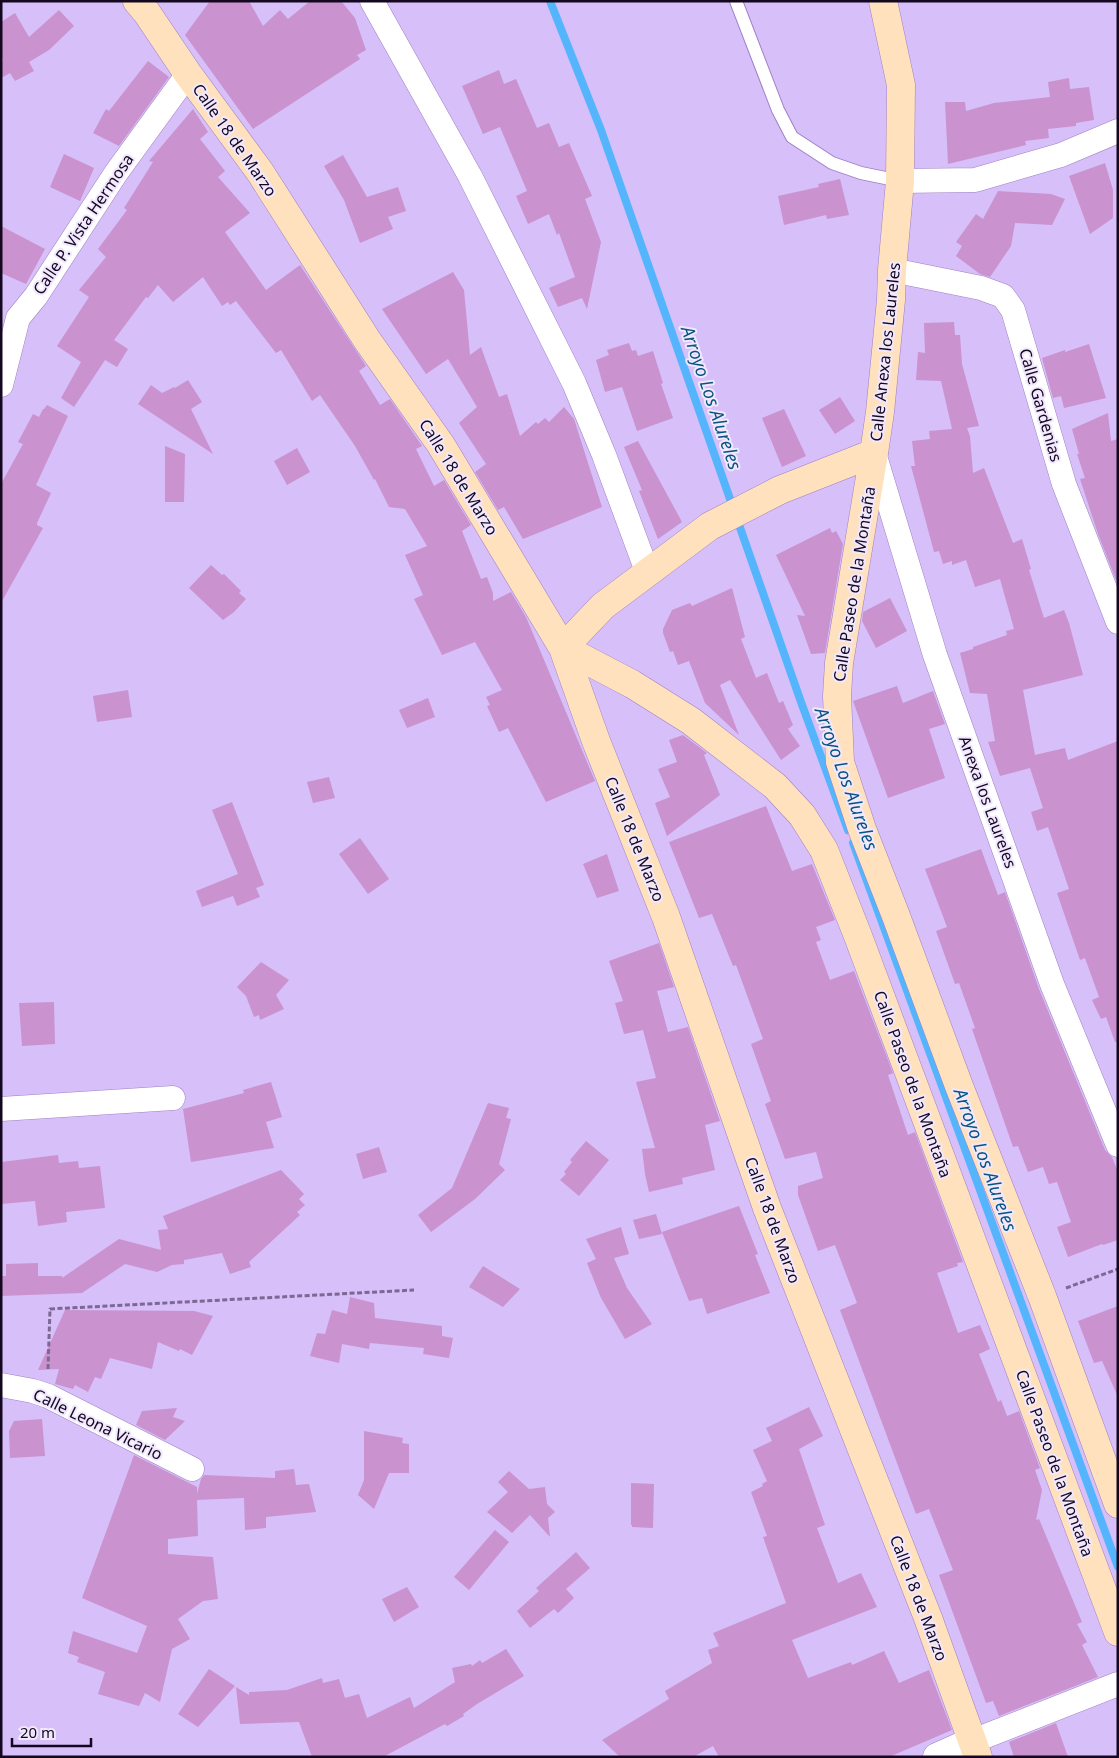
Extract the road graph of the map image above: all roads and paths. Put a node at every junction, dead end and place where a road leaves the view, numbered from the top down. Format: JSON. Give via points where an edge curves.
{"nodes":[{"id":1,"x":137,"y":1,"type":"edge"},
{"id":2,"x":372,"y":1,"type":"edge"},
{"id":3,"x":736,"y":1,"type":"edge"},
{"id":4,"x":883,"y":1,"type":"edge"},
{"id":5,"x":188,"y":74,"type":"junction"},
{"id":6,"x":1118,"y":131,"type":"edge"},
{"id":7,"x":900,"y":181,"type":"junction"},
{"id":8,"x":892,"y":270,"type":"junction"},
{"id":9,"x":1,"y":385,"type":"edge"},
{"id":10,"x":874,"y":453,"type":"junction"},
{"id":11,"x":648,"y":571,"type":"junction"},
{"id":12,"x":1118,"y":622,"type":"edge"},
{"id":13,"x":563,"y":648,"type":"junction"},
{"id":14,"x":173,"y":1098,"type":"dead end"},
{"id":15,"x":1,"y":1109,"type":"edge"},
{"id":16,"x":1118,"y":1145,"type":"edge"},
{"id":17,"x":1118,"y":1269,"type":"edge"},
{"id":18,"x":414,"y":1290,"type":"dead end"},
{"id":19,"x":1042,"y":1296,"type":"junction"},
{"id":20,"x":1,"y":1385,"type":"edge"},
{"id":21,"x":48,"y":1396,"type":"junction"},
{"id":22,"x":192,"y":1469,"type":"dead end"},
{"id":23,"x":1118,"y":1504,"type":"edge"},
{"id":24,"x":1118,"y":1632,"type":"edge"},
{"id":25,"x":1118,"y":1684,"type":"edge"},
{"id":26,"x":975,"y":1749,"type":"edge"},
{"id":27,"x":937,"y":1757,"type":"edge"}],
"edges":[{"from":1,"to":5,"type":"main road","name":"Calle 18 de Marzo"},
{"from":2,"to":11,"type":"street","via":[[470,176],[574,383]]},
{"from":3,"to":7,"type":"lane","via":[[778,110],[792,137],[832,163]]},
{"from":4,"to":7,"type":"main road","name":"Calle Anexa los Laureles","via":[[901,85]]},
{"from":5,"to":9,"type":"street","name":"Calle P. Vista Hermosa","via":[[18,318]]},
{"from":5,"to":13,"type":"main road","name":"Calle 18 de Marzo","via":[[260,172],[367,340],[441,445]]},
{"from":6,"to":7,"type":"street","via":[[1061,155],[975,180]]},
{"from":7,"to":8,"type":"main road","name":"Calle Anexa los Laureles"},
{"from":8,"to":10,"type":"main road","name":"Calle Anexa los Laureles"},
{"from":8,"to":12,"type":"street","name":"Calle Gardenias","via":[[981,288],[1003,296],[1013,310],[1064,484]]},
{"from":10,"to":11,"type":"main road","name":"Calle Anexa los Laureles","via":[[780,490],[710,526]]},
{"from":10,"to":16,"type":"street","name":"Anexa los Laureles","via":[[935,655],[1052,984]]},
{"from":10,"to":19,"type":"main road","name":"Calle Paseo de la Montaña","via":[[839,663],[840,762],[962,1095]]},
{"from":11,"to":13,"type":"main road","name":"Calle Anexa los Laureles","via":[[603,606]]},
{"from":13,"to":24,"type":"main road","name":"Calle Paseo de la Montaña","via":[[632,684],[691,721],[775,786],[802,815],[824,850]]},
{"from":13,"to":26,"type":"main road","name":"Calle 18 de Marzo","via":[[666,917],[767,1208],[928,1618]]},
{"from":14,"to":15,"type":"street"},
{"from":17,"to":19,"type":"path"},
{"from":18,"to":21,"type":"path","via":[[50,1309]]},
{"from":19,"to":23,"type":"main road","name":"Calle Paseo de la Montaña"},
{"from":20,"to":21,"type":"street","name":"Calle Leona Vicario"},
{"from":21,"to":22,"type":"street","name":"Calle Leona Vicario"},
{"from":25,"to":26,"type":"street"},
{"from":26,"to":27,"type":"street"}]}
